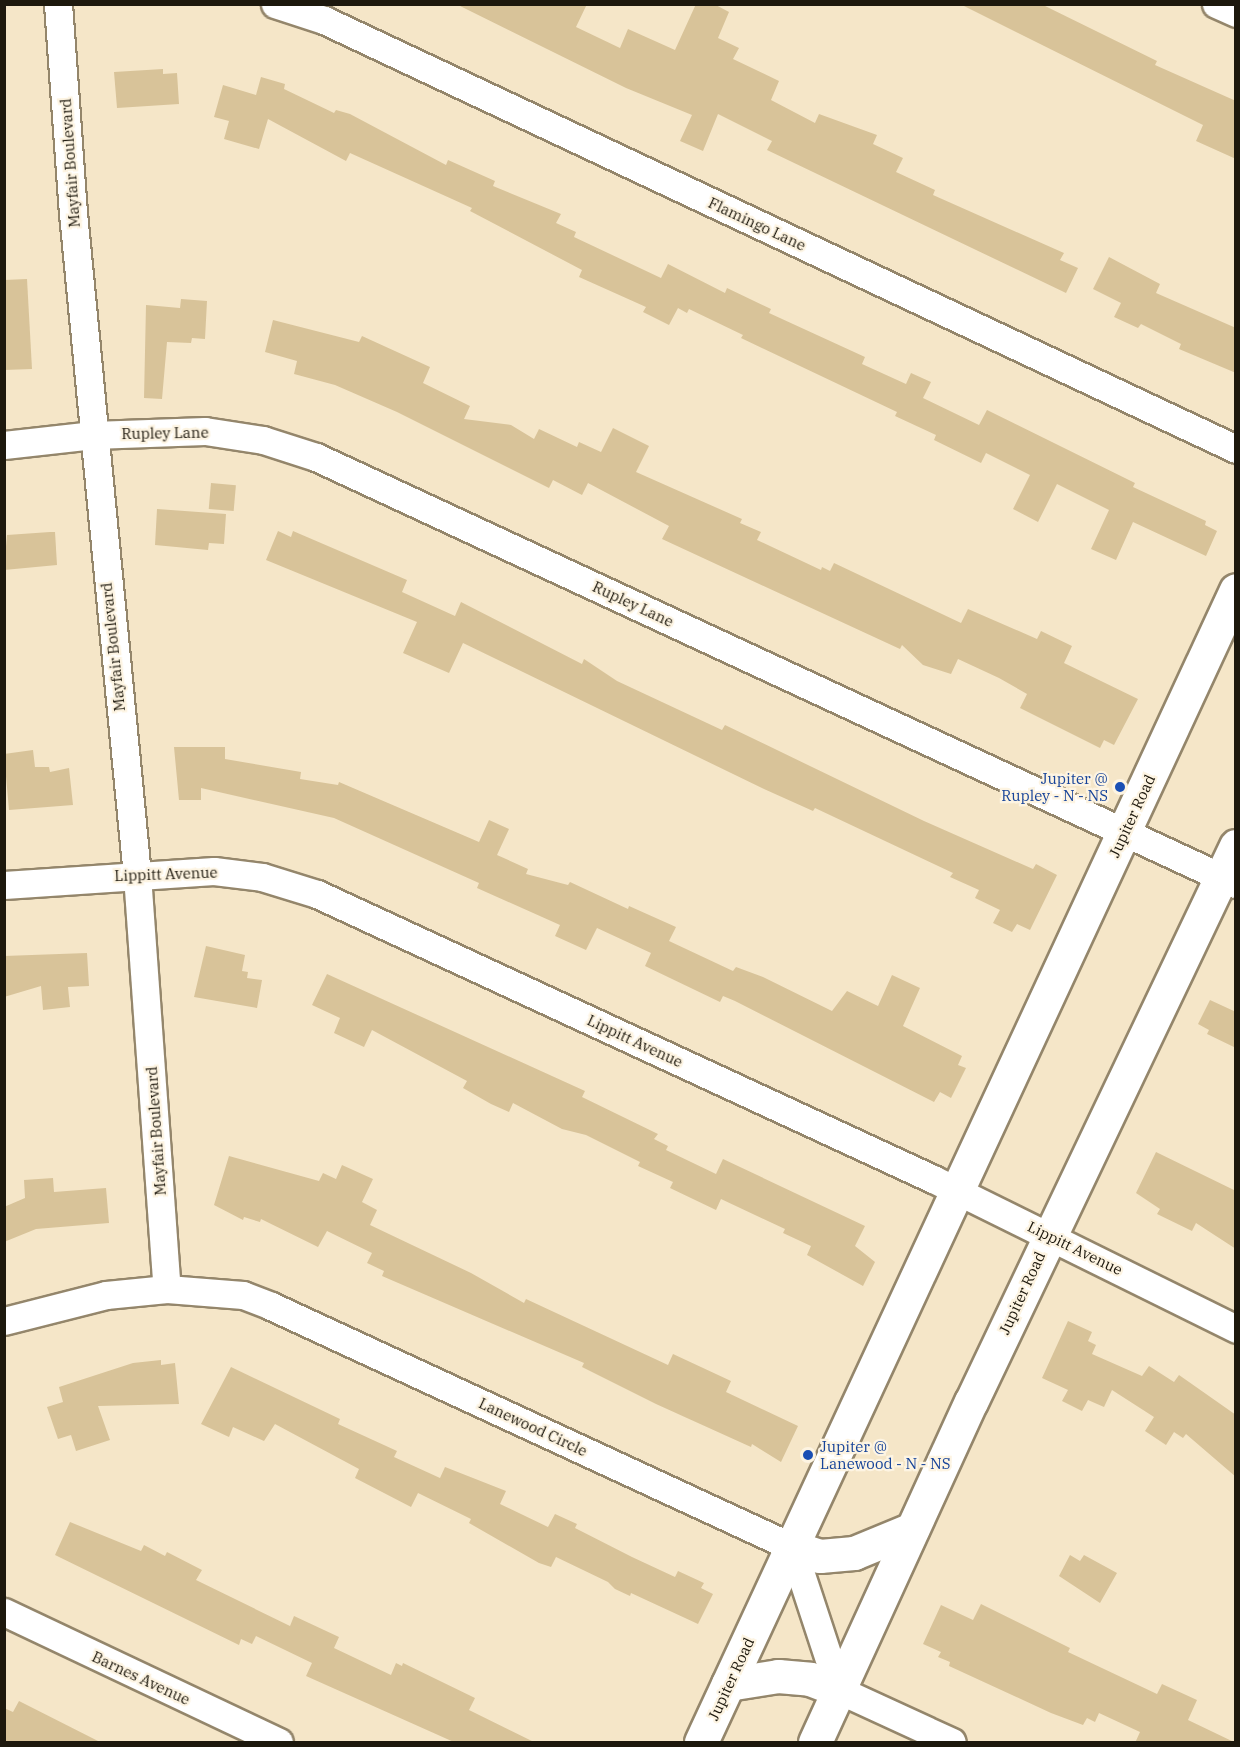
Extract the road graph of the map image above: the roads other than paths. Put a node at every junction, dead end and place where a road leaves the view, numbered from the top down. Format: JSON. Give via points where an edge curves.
{"nodes":[{"id":1,"x":58,"y":4,"type":"edge"},
{"id":2,"x":275,"y":4,"type":"edge"},
{"id":3,"x":1216,"y":4,"type":"edge"},
{"id":4,"x":1236,"y":14,"type":"edge"},
{"id":5,"x":93,"y":435,"type":"junction"},
{"id":6,"x":4,"y":445,"type":"edge"},
{"id":7,"x":1236,"y":449,"type":"edge"},
{"id":8,"x":1236,"y":590,"type":"edge"},
{"id":9,"x":1125,"y":832,"type":"junction"},
{"id":10,"x":1236,"y":846,"type":"edge"},
{"id":11,"x":137,"y":874,"type":"junction"},
{"id":12,"x":1228,"y":881,"type":"edge"},
{"id":13,"x":4,"y":885,"type":"edge"},
{"id":14,"x":957,"y":1191,"type":"junction"},
{"id":15,"x":1049,"y":1235,"type":"junction"},
{"id":16,"x":167,"y":1289,"type":"junction"},
{"id":17,"x":4,"y":1321,"type":"edge"},
{"id":18,"x":1236,"y":1329,"type":"edge"},
{"id":19,"x":912,"y":1529,"type":"junction"},
{"id":20,"x":792,"y":1547,"type":"junction"},
{"id":21,"x":4,"y":1612,"type":"edge"},
{"id":22,"x":728,"y":1684,"type":"junction"},
{"id":23,"x":839,"y":1690,"type":"junction"},
{"id":24,"x":279,"y":1743,"type":"edge"},
{"id":25,"x":701,"y":1743,"type":"edge"},
{"id":26,"x":815,"y":1743,"type":"edge"},
{"id":27,"x":952,"y":1743,"type":"edge"}],
"edges":[{"from":1,"to":5,"type":"street","name":"Mayfair Boulevard"},
{"from":2,"to":7,"type":"street","name":"Flamingo Lane","via":[[324,20]]},
{"from":3,"to":4,"type":"street"},
{"from":5,"to":6,"type":"street","name":"Rupley Lane"},
{"from":5,"to":9,"type":"street","name":"Rupley Lane","via":[[205,431],[263,440],[316,457]]},
{"from":5,"to":11,"type":"street","name":"Mayfair Boulevard"},
{"from":8,"to":9,"type":"main road","name":"Jupiter Road"},
{"from":9,"to":12,"type":"street","name":"Rupley Lane"},
{"from":9,"to":14,"type":"main road","name":"Jupiter Road"},
{"from":10,"to":12,"type":"main road","name":"Jupiter Road"},
{"from":11,"to":13,"type":"street","name":"Lippitt Avenue"},
{"from":11,"to":14,"type":"street","name":"Lippitt Avenue","via":[[214,871],[262,877],[317,894]]},
{"from":11,"to":16,"type":"street","name":"Mayfair Boulevard"},
{"from":12,"to":15,"type":"main road","name":"Jupiter Road"},
{"from":14,"to":15,"type":"street","name":"Lippitt Avenue"},
{"from":14,"to":20,"type":"main road","name":"Jupiter Road"},
{"from":15,"to":18,"type":"street","name":"Lippitt Avenue"},
{"from":15,"to":19,"type":"main road","name":"Jupiter Road"},
{"from":16,"to":17,"type":"street","name":"Lanewood Circle","via":[[106,1295]]},
{"from":16,"to":20,"type":"street","name":"Lanewood Circle","via":[[243,1295],[271,1306]]},
{"from":19,"to":20,"type":"main road","via":[[854,1553],[820,1556]]},
{"from":19,"to":23,"type":"main road","name":"Jupiter Road"},
{"from":20,"to":22,"type":"main road","name":"Jupiter Road"},
{"from":20,"to":23,"type":"street"},
{"from":21,"to":24,"type":"street","name":"Barnes Avenue"},
{"from":22,"to":23,"type":"main road","via":[[778,1676],[810,1679]]},
{"from":22,"to":25,"type":"main road","name":"Jupiter Road"},
{"from":23,"to":26,"type":"main road","name":"Jupiter Road"},
{"from":23,"to":27,"type":"street"}]}
